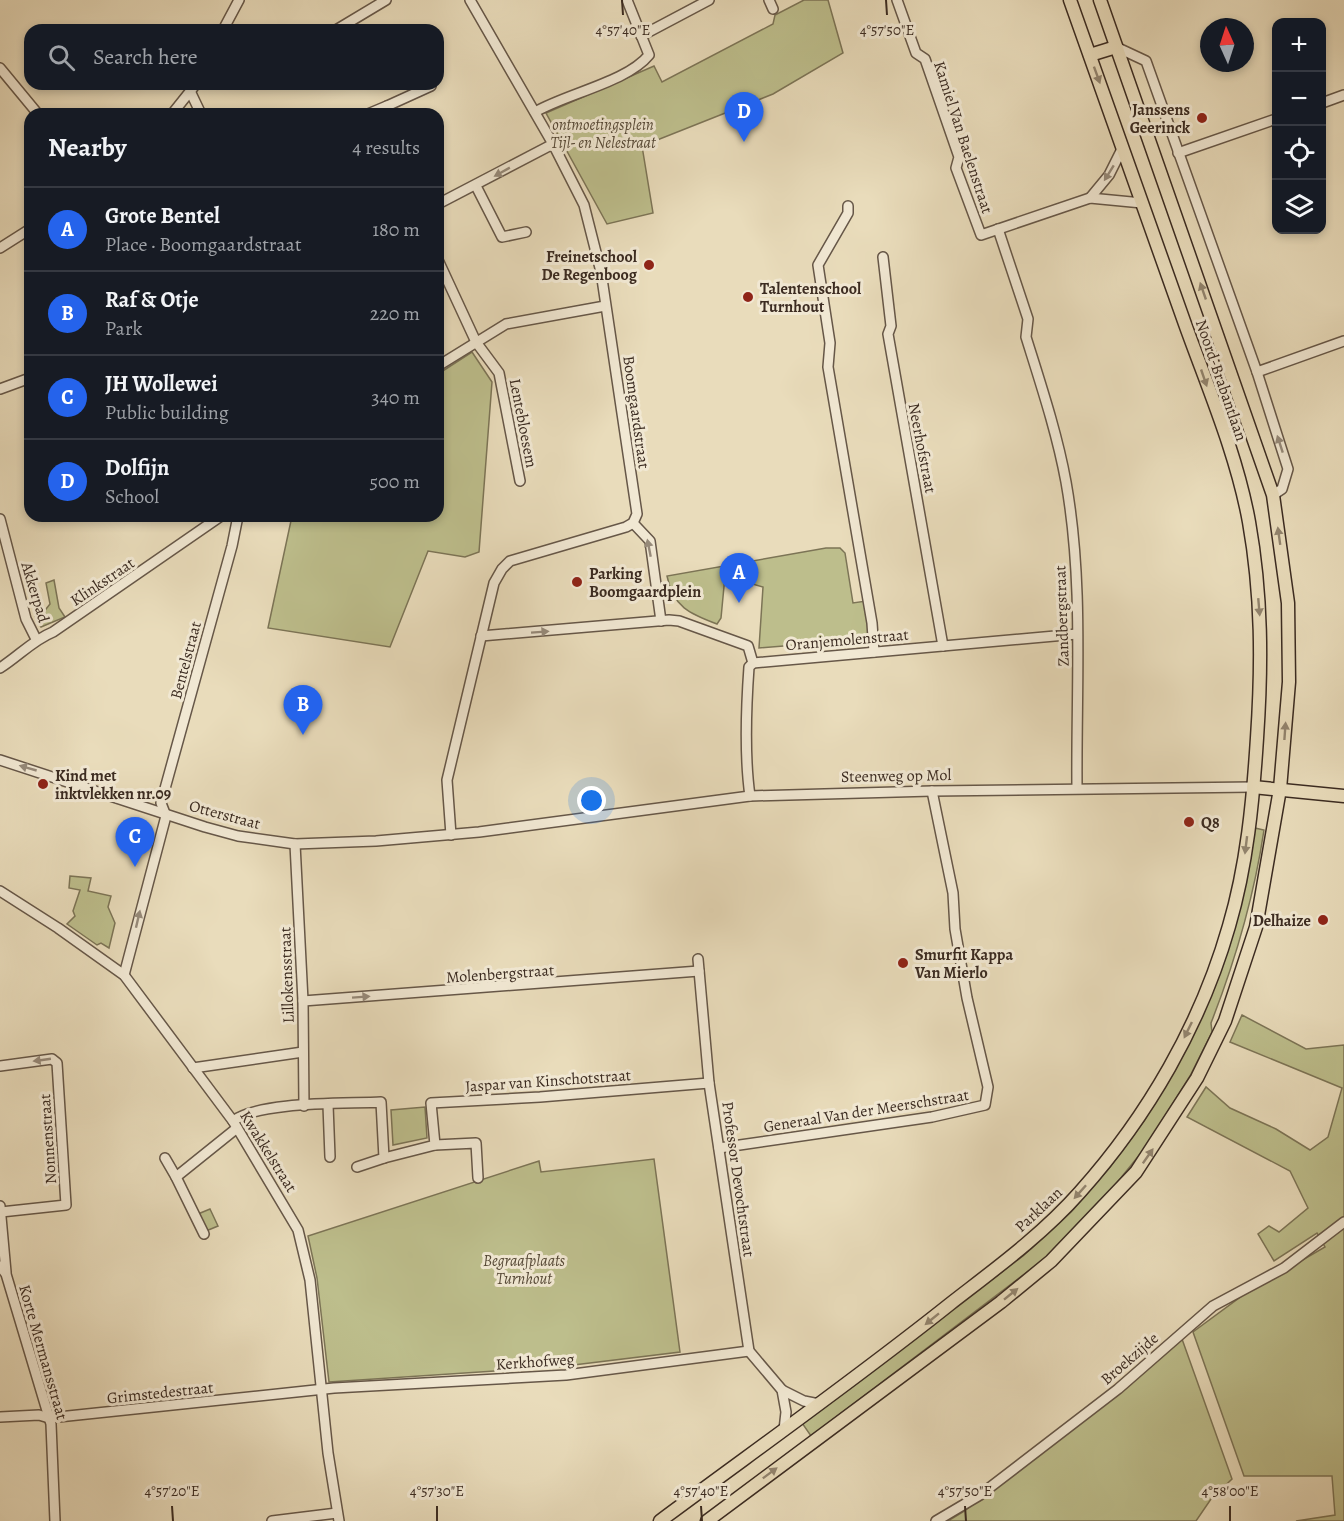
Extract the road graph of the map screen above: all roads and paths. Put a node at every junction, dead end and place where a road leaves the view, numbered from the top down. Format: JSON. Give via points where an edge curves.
{"nodes":[{"id":1,"x":239,"y":0,"type":"edge"},
{"id":2,"x":386,"y":0,"type":"edge"},
{"id":3,"x":470,"y":0,"type":"edge"},
{"id":4,"x":627,"y":0,"type":"edge"},
{"id":5,"x":709,"y":0,"type":"edge"},
{"id":6,"x":897,"y":0,"type":"edge"},
{"id":7,"x":1070,"y":0,"type":"edge"},
{"id":8,"x":1100,"y":0,"type":"edge"},
{"id":9,"x":225,"y":24,"type":"edge"},
{"id":10,"x":346,"y":24,"type":"edge"},
{"id":11,"x":641,"y":36,"type":"junction"},
{"id":12,"x":1116,"y":47,"type":"junction"},
{"id":13,"x":1090,"y":55,"type":"junction"},
{"id":14,"x":0,"y":68,"type":"edge"},
{"id":15,"x":192,"y":90,"type":"edge"},
{"id":16,"x":195,"y":90,"type":"edge"},
{"id":17,"x":424,"y":90,"type":"edge"},
{"id":18,"x":1344,"y":95,"type":"edge"},
{"id":19,"x":1326,"y":102,"type":"edge"},
{"id":20,"x":33,"y":108,"type":"edge"},
{"id":21,"x":177,"y":108,"type":"edge"},
{"id":22,"x":199,"y":108,"type":"edge"},
{"id":23,"x":392,"y":108,"type":"edge"},
{"id":24,"x":535,"y":112,"type":"junction"},
{"id":25,"x":1272,"y":120,"type":"edge"},
{"id":26,"x":553,"y":144,"type":"junction"},
{"id":27,"x":1123,"y":147,"type":"junction"},
{"id":28,"x":1178,"y":153,"type":"junction"},
{"id":29,"x":476,"y":186,"type":"junction"},
{"id":30,"x":1090,"y":198,"type":"junction"},
{"id":31,"x":444,"y":201,"type":"edge"},
{"id":32,"x":1142,"y":203,"type":"junction"},
{"id":33,"x":848,"y":206,"type":"dead end"},
{"id":34,"x":998,"y":229,"type":"junction"},
{"id":35,"x":24,"y":232,"type":"edge"},
{"id":36,"x":526,"y":232,"type":"dead end"},
{"id":37,"x":0,"y":248,"type":"edge"},
{"id":38,"x":882,"y":257,"type":"dead end"},
{"id":39,"x":444,"y":273,"type":"edge"},
{"id":40,"x":605,"y":306,"type":"junction"},
{"id":41,"x":1344,"y":341,"type":"edge"},
{"id":42,"x":476,"y":342,"type":"junction"},
{"id":43,"x":444,"y":362,"type":"edge"},
{"id":44,"x":1257,"y":372,"type":"junction"},
{"id":45,"x":24,"y":380,"type":"edge"},
{"id":46,"x":0,"y":389,"type":"edge"},
{"id":47,"x":1058,"y":444,"type":"joint"},
{"id":48,"x":520,"y":481,"type":"dead end"},
{"id":49,"x":1273,"y":495,"type":"junction"},
{"id":50,"x":0,"y":519,"type":"edge"},
{"id":51,"x":212,"y":522,"type":"edge"},
{"id":52,"x":237,"y":522,"type":"edge"},
{"id":53,"x":633,"y":523,"type":"junction"},
{"id":54,"x":661,"y":621,"type":"junction"},
{"id":55,"x":1077,"y":634,"type":"junction"},
{"id":56,"x":482,"y":636,"type":"junction"},
{"id":57,"x":36,"y":639,"type":"junction"},
{"id":58,"x":943,"y":646,"type":"junction"},
{"id":59,"x":874,"y":652,"type":"junction"},
{"id":60,"x":753,"y":663,"type":"junction"},
{"id":61,"x":0,"y":668,"type":"edge"},
{"id":62,"x":0,"y":760,"type":"edge"},
{"id":63,"x":1253,"y":787,"type":"junction"},
{"id":64,"x":1077,"y":788,"type":"junction"},
{"id":65,"x":1280,"y":789,"type":"junction"},
{"id":66,"x":932,"y":791,"type":"junction"},
{"id":67,"x":750,"y":796,"type":"junction"},
{"id":68,"x":1344,"y":796,"type":"edge"},
{"id":69,"x":164,"y":811,"type":"junction"},
{"id":70,"x":451,"y":834,"type":"junction"},
{"id":71,"x":295,"y":844,"type":"junction"},
{"id":72,"x":0,"y":891,"type":"edge"},
{"id":73,"x":698,"y":959,"type":"dead end"},
{"id":74,"x":699,"y":971,"type":"junction"},
{"id":75,"x":124,"y":975,"type":"junction"},
{"id":76,"x":303,"y":1001,"type":"junction"},
{"id":77,"x":303,"y":1053,"type":"junction"},
{"id":78,"x":0,"y":1066,"type":"edge"},
{"id":79,"x":193,"y":1068,"type":"junction"},
{"id":80,"x":709,"y":1083,"type":"junction"},
{"id":81,"x":326,"y":1105,"type":"junction"},
{"id":82,"x":304,"y":1107,"type":"junction"},
{"id":83,"x":235,"y":1125,"type":"junction"},
{"id":84,"x":435,"y":1145,"type":"junction"},
{"id":85,"x":719,"y":1148,"type":"junction"},
{"id":86,"x":330,"y":1157,"type":"dead end"},
{"id":87,"x":165,"y":1158,"type":"dead end"},
{"id":88,"x":384,"y":1158,"type":"junction"},
{"id":89,"x":357,"y":1167,"type":"dead end"},
{"id":90,"x":176,"y":1178,"type":"junction"},
{"id":91,"x":478,"y":1178,"type":"dead end"},
{"id":92,"x":0,"y":1206,"type":"edge"},
{"id":93,"x":1,"y":1212,"type":"edge"},
{"id":94,"x":1344,"y":1222,"type":"edge"},
{"id":95,"x":204,"y":1234,"type":"dead end"},
{"id":96,"x":3,"y":1270,"type":"edge"},
{"id":97,"x":749,"y":1352,"type":"junction"},
{"id":98,"x":322,"y":1390,"type":"junction"},
{"id":99,"x":782,"y":1390,"type":"junction"},
{"id":100,"x":819,"y":1404,"type":"junction"},
{"id":101,"x":0,"y":1417,"type":"edge"},
{"id":102,"x":49,"y":1418,"type":"junction"},
{"id":103,"x":784,"y":1430,"type":"junction"},
{"id":104,"x":338,"y":1517,"type":"edge"},
{"id":105,"x":55,"y":1521,"type":"edge"},
{"id":106,"x":272,"y":1521,"type":"edge"},
{"id":107,"x":660,"y":1521,"type":"edge"},
{"id":108,"x":707,"y":1521,"type":"edge"},
{"id":109,"x":936,"y":1521,"type":"edge"}],
"edges":[{"from":1,"to":9,"type":"street"},
{"from":2,"to":10,"type":"street"},
{"from":3,"to":24,"type":"street","name":"Boomgaardstraat"},
{"from":4,"to":11,"type":"street"},
{"from":5,"to":11,"type":"street"},
{"from":6,"to":34,"type":"street","name":"Kamiel Van Baelenstraat","via":[[916,53],[925,59],[958,157],[956,168],[979,231],[981,235]]},
{"from":7,"to":13,"type":"main road","name":"Noord-Brabantlaan"},
{"from":8,"to":12,"type":"main road","name":"Noord-Brabantlaan"},
{"from":11,"to":24,"type":"street","via":[[649,55],[635,69]]},
{"from":12,"to":13,"type":"main road"},
{"from":12,"to":28,"type":"street","via":[[1146,61]]},
{"from":49,"to":12,"type":"main road","name":"Noord-Brabantlaan","one_way":true},
{"from":13,"to":27,"type":"main road","name":"Noord-Brabantlaan","one_way":true},
{"from":14,"to":20,"type":"street"},
{"from":15,"to":21,"type":"street"},
{"from":16,"to":22,"type":"street"},
{"from":17,"to":23,"type":"street"},
{"from":18,"to":19,"type":"street"},
{"from":24,"to":26,"type":"street","name":"Boomgaardstraat"},
{"from":25,"to":28,"type":"street"},
{"from":26,"to":29,"type":"street","one_way":true},
{"from":26,"to":40,"type":"street","name":"Boomgaardstraat","via":[[584,205],[594,237]]},
{"from":27,"to":30,"type":"street","one_way":true,"via":[[1109,175]]},
{"from":27,"to":32,"type":"main road","name":"Noord-Brabantlaan"},
{"from":28,"to":44,"type":"street"},
{"from":29,"to":31,"type":"street"},
{"from":29,"to":36,"type":"street","via":[[502,237]]},
{"from":30,"to":32,"type":"street","name":"Kamiel Van Baelenstraat"},
{"from":30,"to":34,"type":"street","name":"Kamiel Van Baelenstraat"},
{"from":32,"to":63,"type":"main road","name":"Noord-Brabantlaan","one_way":true,"via":[[1248,517],[1262,646]]},
{"from":33,"to":59,"type":"street","via":[[848,213],[818,265],[830,343],[828,367]]},
{"from":34,"to":47,"type":"street","name":"Kamiel Van Baelenstraat","via":[[1028,319],[1026,337]]},
{"from":35,"to":37,"type":"street"},
{"from":38,"to":58,"type":"street","name":"Neerhofstraat","via":[[891,326],[888,334]]},
{"from":39,"to":42,"type":"street","name":"Lentebloesem"},
{"from":40,"to":42,"type":"street","via":[[520,320]]},
{"from":40,"to":53,"type":"street","name":"Boomgaardstraat","via":[[636,508]]},
{"from":41,"to":44,"type":"street"},
{"from":42,"to":43,"type":"street"},
{"from":42,"to":48,"type":"street","name":"Lentebloesem","via":[[499,372]]},
{"from":49,"to":44,"type":"street","one_way":true,"via":[[1282,489],[1288,469]]},
{"from":45,"to":46,"type":"street"},
{"from":47,"to":55,"type":"street","name":"Zandbergstraat","via":[[1070,518]]},
{"from":65,"to":49,"type":"main road","name":"Noord-Brabantlaan","one_way":true,"via":[[1289,682],[1288,603]]},
{"from":50,"to":57,"type":"street","name":"Akkerpad","via":[[26,619]]},
{"from":51,"to":57,"type":"street","name":"Klinkstraat","via":[[53,633]]},
{"from":52,"to":69,"type":"street","name":"Bentelstraat","via":[[161,803]]},
{"from":54,"to":53,"type":"street","one_way":true,"via":[[650,541]]},
{"from":53,"to":56,"type":"street","via":[[510,561],[494,583]]},
{"from":56,"to":54,"type":"street","one_way":true},
{"from":54,"to":60,"type":"street","via":[[679,621],[748,646]]},
{"from":55,"to":58,"type":"street","name":"Oranjemolenstraat"},
{"from":55,"to":64,"type":"street","name":"Zandbergstraat"},
{"from":56,"to":70,"type":"street","via":[[447,780]]},
{"from":57,"to":61,"type":"street","name":"Klinkstraat","via":[[25,652]]},
{"from":58,"to":59,"type":"street","name":"Oranjemolenstraat"},
{"from":59,"to":60,"type":"street","name":"Oranjemolenstraat"},
{"from":60,"to":67,"type":"street","via":[[747,707]]},
{"from":69,"to":62,"type":"street","name":"Otterstraat","one_way":true},
{"from":63,"to":64,"type":"street","name":"Steenweg op Mol"},
{"from":63,"to":65,"type":"main road","name":"Steenweg op Mol"},
{"from":63,"to":100,"type":"main road","name":"Parklaan","one_way":true,"via":[[1243,866],[1211,980],[1144,1110],[1078,1195],[1034,1238]]},
{"from":64,"to":66,"type":"street","name":"Steenweg op Mol"},
{"from":65,"to":68,"type":"main road","name":"Steenweg op Mol"},
{"from":108,"to":65,"type":"main road","one_way":true,"via":[[1043,1268],[1136,1172],[1197,1078],[1225,1021],[1256,927]]},
{"from":66,"to":67,"type":"street","name":"Steenweg op Mol"},
{"from":66,"to":85,"type":"street","name":"Generaal Van der Meerschstraat","via":[[953,893],[967,998],[988,1087],[985,1105],[932,1117]]},
{"from":67,"to":70,"type":"street","name":"Steenweg op Mol"},
{"from":69,"to":71,"type":"street","name":"Otterstraat","via":[[238,836]]},
{"from":75,"to":69,"type":"street","name":"Bentelstraat","one_way":true,"via":[[166,816]]},
{"from":70,"to":71,"type":"street","name":"Otterstraat"},
{"from":71,"to":76,"type":"street","name":"Lillokensstraat"},
{"from":72,"to":75,"type":"street","name":"Kwakkelstraat"},
{"from":73,"to":74,"type":"street","name":"Professor Devochtstraat"},
{"from":76,"to":74,"type":"street","name":"Molenbergstraat","one_way":true},
{"from":74,"to":80,"type":"street","name":"Professor Devochtstraat"},
{"from":75,"to":79,"type":"street","name":"Kwakkelstraat"},
{"from":76,"to":77,"type":"street","name":"Lillokensstraat"},
{"from":77,"to":79,"type":"street"},
{"from":77,"to":82,"type":"street","name":"Lillokensstraat"},
{"from":93,"to":78,"type":"street","name":"Nonnenstraat","one_way":true,"via":[[66,1206],[57,1063],[52,1059]]},
{"from":79,"to":83,"type":"street","name":"Kwakkelstraat"},
{"from":80,"to":84,"type":"street","name":"Jaspar van Kinschotstraat","via":[[431,1102]]},
{"from":80,"to":85,"type":"street","name":"Professor Devochtstraat"},
{"from":81,"to":82,"type":"street"},
{"from":81,"to":86,"type":"street"},
{"from":81,"to":88,"type":"street","via":[[381,1102]]},
{"from":82,"to":83,"type":"street","via":[[261,1109],[241,1115]]},
{"from":83,"to":90,"type":"street"},
{"from":83,"to":98,"type":"street","name":"Kwakkelstraat","via":[[298,1230],[310,1280]]},
{"from":84,"to":88,"type":"street"},
{"from":84,"to":91,"type":"street","via":[[476,1143]]},
{"from":85,"to":97,"type":"street","name":"Professor Devochtstraat"},
{"from":87,"to":90,"type":"street"},
{"from":88,"to":89,"type":"street"},
{"from":90,"to":95,"type":"street"},
{"from":92,"to":93,"type":"street","name":"Korte Mermansstraat"},
{"from":93,"to":96,"type":"street","name":"Korte Mermansstraat"},
{"from":94,"to":109,"type":"street","name":"Broekzijde","via":[[1284,1269],[1214,1306],[1118,1389],[980,1495]]},
{"from":96,"to":102,"type":"street","name":"Korte Mermansstraat"},
{"from":97,"to":98,"type":"street","name":"Kerkhofweg","via":[[566,1375]]},
{"from":97,"to":99,"type":"street"},
{"from":98,"to":102,"type":"street","name":"Grimstedestraat"},
{"from":98,"to":104,"type":"street","name":"Kwakkelstraat"},
{"from":99,"to":100,"type":"street"},
{"from":99,"to":103,"type":"street"},
{"from":100,"to":103,"type":"main road","name":"Parklaan"},
{"from":101,"to":102,"type":"street","name":"Grimstedestraat"},
{"from":102,"to":105,"type":"street","name":"Korte Mermansstraat"},
{"from":103,"to":107,"type":"main road","name":"Parklaan"},
{"from":104,"to":106,"type":"street"}]}
